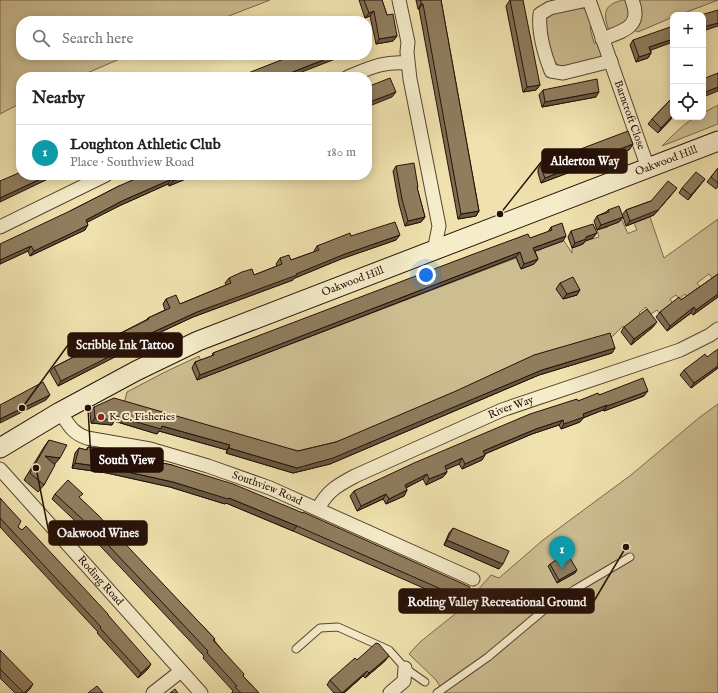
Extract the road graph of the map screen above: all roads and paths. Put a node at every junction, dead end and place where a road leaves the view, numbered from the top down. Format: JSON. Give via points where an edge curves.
{"nodes":[{"id":1,"x":399,"y":0,"type":"edge"},
{"id":2,"x":588,"y":0,"type":"edge"},
{"id":3,"x":632,"y":0,"type":"edge"},
{"id":4,"x":602,"y":39,"type":"junction"},
{"id":5,"x":611,"y":62,"type":"junction"},
{"id":6,"x":407,"y":63,"type":"junction"},
{"id":7,"x":361,"y":72,"type":"edge"},
{"id":8,"x":718,"y":141,"type":"edge"},
{"id":9,"x":648,"y":168,"type":"junction"},
{"id":10,"x":96,"y":180,"type":"edge"},
{"id":11,"x":0,"y":227,"type":"edge"},
{"id":12,"x":434,"y":250,"type":"junction"},
{"id":13,"x":718,"y":329,"type":"edge"},
{"id":14,"x":60,"y":412,"type":"junction"},
{"id":15,"x":0,"y":448,"type":"edge"},
{"id":16,"x":0,"y":469,"type":"edge"},
{"id":17,"x":318,"y":509,"type":"junction"},
{"id":18,"x":630,"y":557,"type":"dead end"},
{"id":19,"x":473,"y":579,"type":"dead end"},
{"id":20,"x":296,"y":649,"type":"dead end"},
{"id":21,"x":404,"y":668,"type":"junction"},
{"id":22,"x":181,"y":671,"type":"junction"},
{"id":23,"x":424,"y":682,"type":"dead end"},
{"id":24,"x":153,"y":693,"type":"edge"},
{"id":25,"x":201,"y":693,"type":"edge"},
{"id":26,"x":390,"y":693,"type":"edge"},
{"id":27,"x":437,"y":693,"type":"edge"}],
"edges":[{"from":1,"to":6,"type":"street","via":[[408,42]]},
{"from":2,"to":4,"type":"street","name":"Barncroft Close"},
{"from":2,"to":5,"type":"street","name":"Barncroft Close","via":[[550,8],[540,14],[538,25],[547,61],[551,71],[563,73]]},
{"from":3,"to":4,"type":"street","via":[[636,15],[633,23],[626,30]]},
{"from":4,"to":5,"type":"street","name":"Barncroft Close"},
{"from":5,"to":9,"type":"street","name":"Barncroft Close"},
{"from":6,"to":7,"type":"street","via":[[393,62]]},
{"from":6,"to":12,"type":"street","via":[[439,226]]},
{"from":8,"to":9,"type":"street","name":"Oakwood Hill"},
{"from":9,"to":12,"type":"street","name":"Oakwood Hill"},
{"from":10,"to":11,"type":"street"},
{"from":12,"to":14,"type":"street","name":"Oakwood Hill","via":[[198,342],[136,371]]},
{"from":13,"to":17,"type":"street","name":"River Way","via":[[680,350],[502,410],[362,473],[329,492]]},
{"from":14,"to":15,"type":"street","name":"Oakwood Hill"},
{"from":14,"to":17,"type":"street","name":"Southview Road","via":[[78,435],[150,449],[208,466],[270,488]]},
{"from":16,"to":22,"type":"street","name":"Roding Road"},
{"from":17,"to":19,"type":"street","name":"Southview Road"},
{"from":18,"to":27,"type":"lane","via":[[544,610],[488,657]]},
{"from":20,"to":21,"type":"lane","via":[[320,628],[338,627],[389,650]]},
{"from":21,"to":23,"type":"lane"},
{"from":21,"to":26,"type":"street","via":[[404,681]]},
{"from":22,"to":24,"type":"street"},
{"from":22,"to":25,"type":"street","name":"Roding Road"}]}
